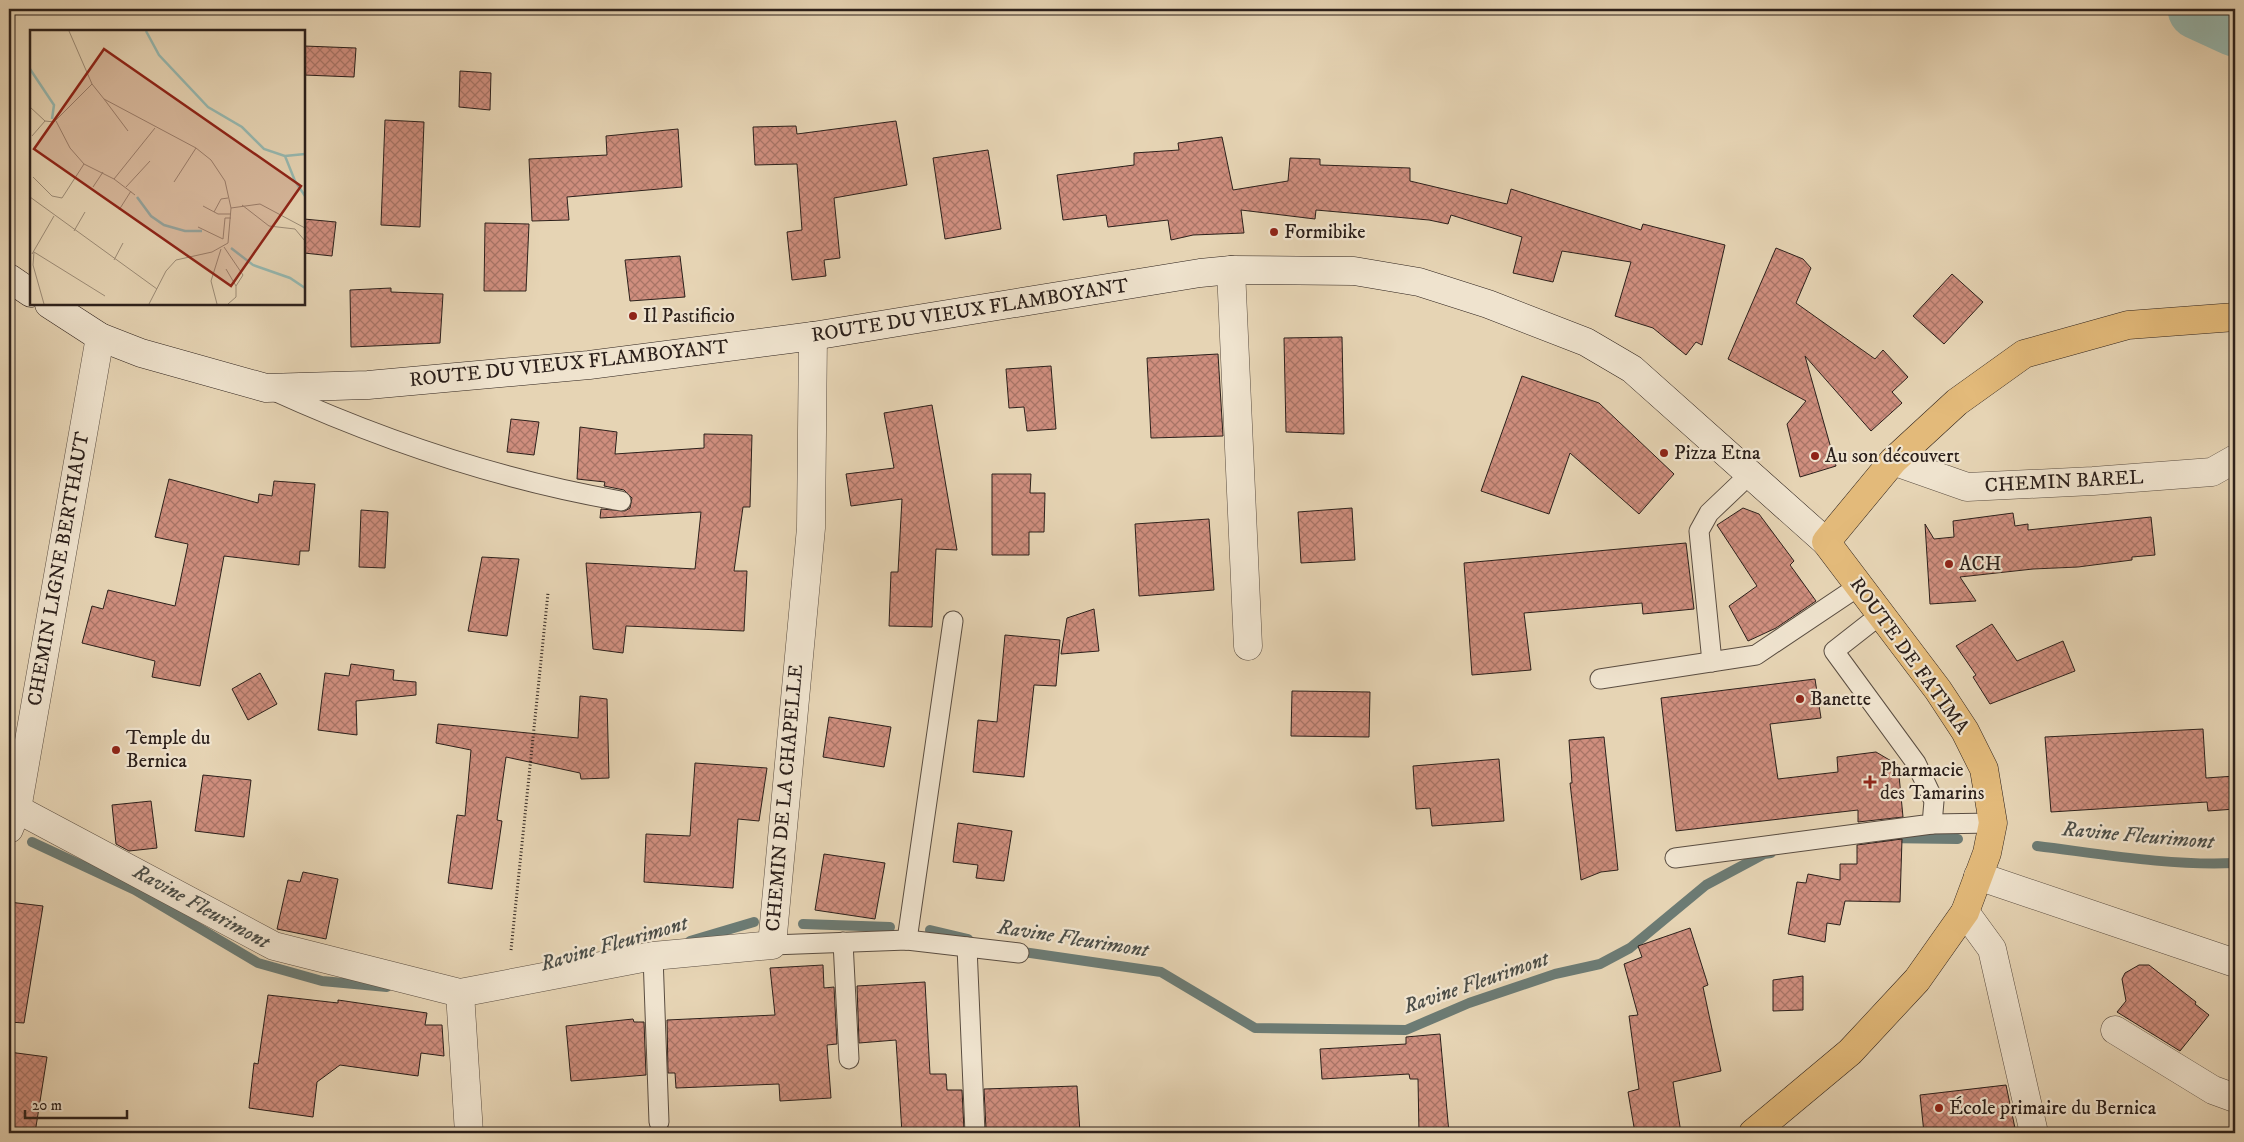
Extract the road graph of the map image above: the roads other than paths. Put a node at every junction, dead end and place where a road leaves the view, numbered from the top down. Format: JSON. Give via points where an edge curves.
{"nodes":[{"id":1,"x":1231,"y":270,"type":"junction"},
{"id":2,"x":9,"y":278,"type":"edge"},
{"id":3,"x":30,"y":291,"type":"edge"},
{"id":4,"x":51,"y":305,"type":"edge"},
{"id":5,"x":2235,"y":317,"type":"edge"},
{"id":6,"x":813,"y":336,"type":"junction"},
{"id":7,"x":100,"y":337,"type":"junction"},
{"id":8,"x":266,"y":388,"type":"junction"},
{"id":9,"x":2235,"y":459,"type":"edge"},
{"id":10,"x":1893,"y":462,"type":"junction"},
{"id":11,"x":1750,"y":474,"type":"junction"},
{"id":12,"x":621,"y":501,"type":"dead end"},
{"id":13,"x":1826,"y":542,"type":"junction"},
{"id":14,"x":1858,"y":586,"type":"junction"},
{"id":15,"x":1880,"y":615,"type":"junction"},
{"id":16,"x":953,"y":620,"type":"dead end"},
{"id":17,"x":1248,"y":646,"type":"dead end"},
{"id":18,"x":1712,"y":662,"type":"junction"},
{"id":19,"x":1600,"y":679,"type":"dead end"},
{"id":20,"x":13,"y":819,"type":"edge"},
{"id":21,"x":1993,"y":823,"type":"junction"},
{"id":22,"x":1932,"y":824,"type":"junction"},
{"id":23,"x":1675,"y":858,"type":"dead end"},
{"id":24,"x":1978,"y":876,"type":"junction"},
{"id":25,"x":1965,"y":912,"type":"junction"},
{"id":26,"x":907,"y":940,"type":"junction"},
{"id":27,"x":843,"y":942,"type":"junction"},
{"id":28,"x":772,"y":945,"type":"junction"},
{"id":29,"x":967,"y":947,"type":"junction"},
{"id":30,"x":1019,"y":953,"type":"dead end"},
{"id":31,"x":653,"y":956,"type":"junction"},
{"id":32,"x":2235,"y":963,"type":"edge"},
{"id":33,"x":460,"y":993,"type":"junction"},
{"id":34,"x":2115,"y":1030,"type":"dead end"},
{"id":35,"x":849,"y":1059,"type":"dead end"},
{"id":36,"x":2235,"y":1098,"type":"edge"},
{"id":37,"x":659,"y":1122,"type":"dead end"},
{"id":38,"x":470,"y":1133,"type":"edge"},
{"id":39,"x":975,"y":1133,"type":"edge"},
{"id":40,"x":1753,"y":1133,"type":"edge"},
{"id":41,"x":2034,"y":1133,"type":"edge"}],
"edges":[{"from":1,"to":6,"type":"street","name":"ROUTE DU VIEUX FLAMBOYANT"},
{"from":1,"to":11,"type":"street","name":"ROUTE DU VIEUX FLAMBOYANT","via":[[1354,271],[1419,282],[1578,338],[1632,369]]},
{"from":1,"to":17,"type":"street"},
{"from":2,"to":3,"type":"street"},
{"from":4,"to":7,"type":"street","name":"ROUTE DU VIEUX FLAMBOYANT"},
{"from":5,"to":10,"type":"main road","via":[[2128,325],[2024,354],[1957,402]]},
{"from":6,"to":8,"type":"street","name":"ROUTE DU VIEUX FLAMBOYANT","via":[[589,365],[368,385]]},
{"from":6,"to":28,"type":"street","name":"CHEMIN DE LA CHAPELLE","via":[[811,528]]},
{"from":7,"to":8,"type":"street","name":"ROUTE DU VIEUX FLAMBOYANT","via":[[142,353]]},
{"from":7,"to":20,"type":"street","name":"CHEMIN LIGNE BERTHAUT"},
{"from":8,"to":12,"type":"lane","via":[[329,416],[490,472]]},
{"from":9,"to":10,"type":"street","name":"CHEMIN BAREL","via":[[2212,472],[1967,487]]},
{"from":10,"to":13,"type":"main road"},
{"from":11,"to":13,"type":"street","name":"ROUTE DU VIEUX FLAMBOYANT"},
{"from":11,"to":18,"type":"lane","via":[[1709,513],[1698,530]]},
{"from":13,"to":14,"type":"main road","name":"ROUTE DE FATIMA"},
{"from":14,"to":15,"type":"main road","name":"ROUTE DE FATIMA"},
{"from":14,"to":18,"type":"lane","via":[[1756,655]]},
{"from":15,"to":21,"type":"main road","name":"ROUTE DE FATIMA","via":[[1938,690],[1965,732],[1984,769]]},
{"from":15,"to":22,"type":"lane","via":[[1834,651],[1916,763],[1934,801]]},
{"from":16,"to":26,"type":"lane"},
{"from":18,"to":19,"type":"lane"},
{"from":20,"to":33,"type":"street","name":"CHEMIN DE LA CHAPELLE","via":[[274,946]]},
{"from":21,"to":22,"type":"lane"},
{"from":21,"to":24,"type":"main road","name":"ROUTE DE FATIMA","via":[[1987,854]]},
{"from":22,"to":23,"type":"lane"},
{"from":24,"to":25,"type":"main road","name":"ROUTE DE FATIMA"},
{"from":24,"to":32,"type":"street"},
{"from":25,"to":40,"type":"main road","name":"ROUTE DE FATIMA","via":[[1917,980],[1850,1052]]},
{"from":25,"to":41,"type":"street","via":[[1992,949]]},
{"from":26,"to":27,"type":"lane"},
{"from":26,"to":29,"type":"lane"},
{"from":27,"to":28,"type":"lane"},
{"from":27,"to":35,"type":"lane"},
{"from":28,"to":31,"type":"street","name":"CHEMIN DE LA CHAPELLE"},
{"from":29,"to":30,"type":"lane"},
{"from":29,"to":39,"type":"lane"},
{"from":31,"to":33,"type":"street","name":"CHEMIN DE LA CHAPELLE"},
{"from":31,"to":37,"type":"lane"},
{"from":33,"to":38,"type":"street"},
{"from":34,"to":36,"type":"street","via":[[2213,1090]]}]}
